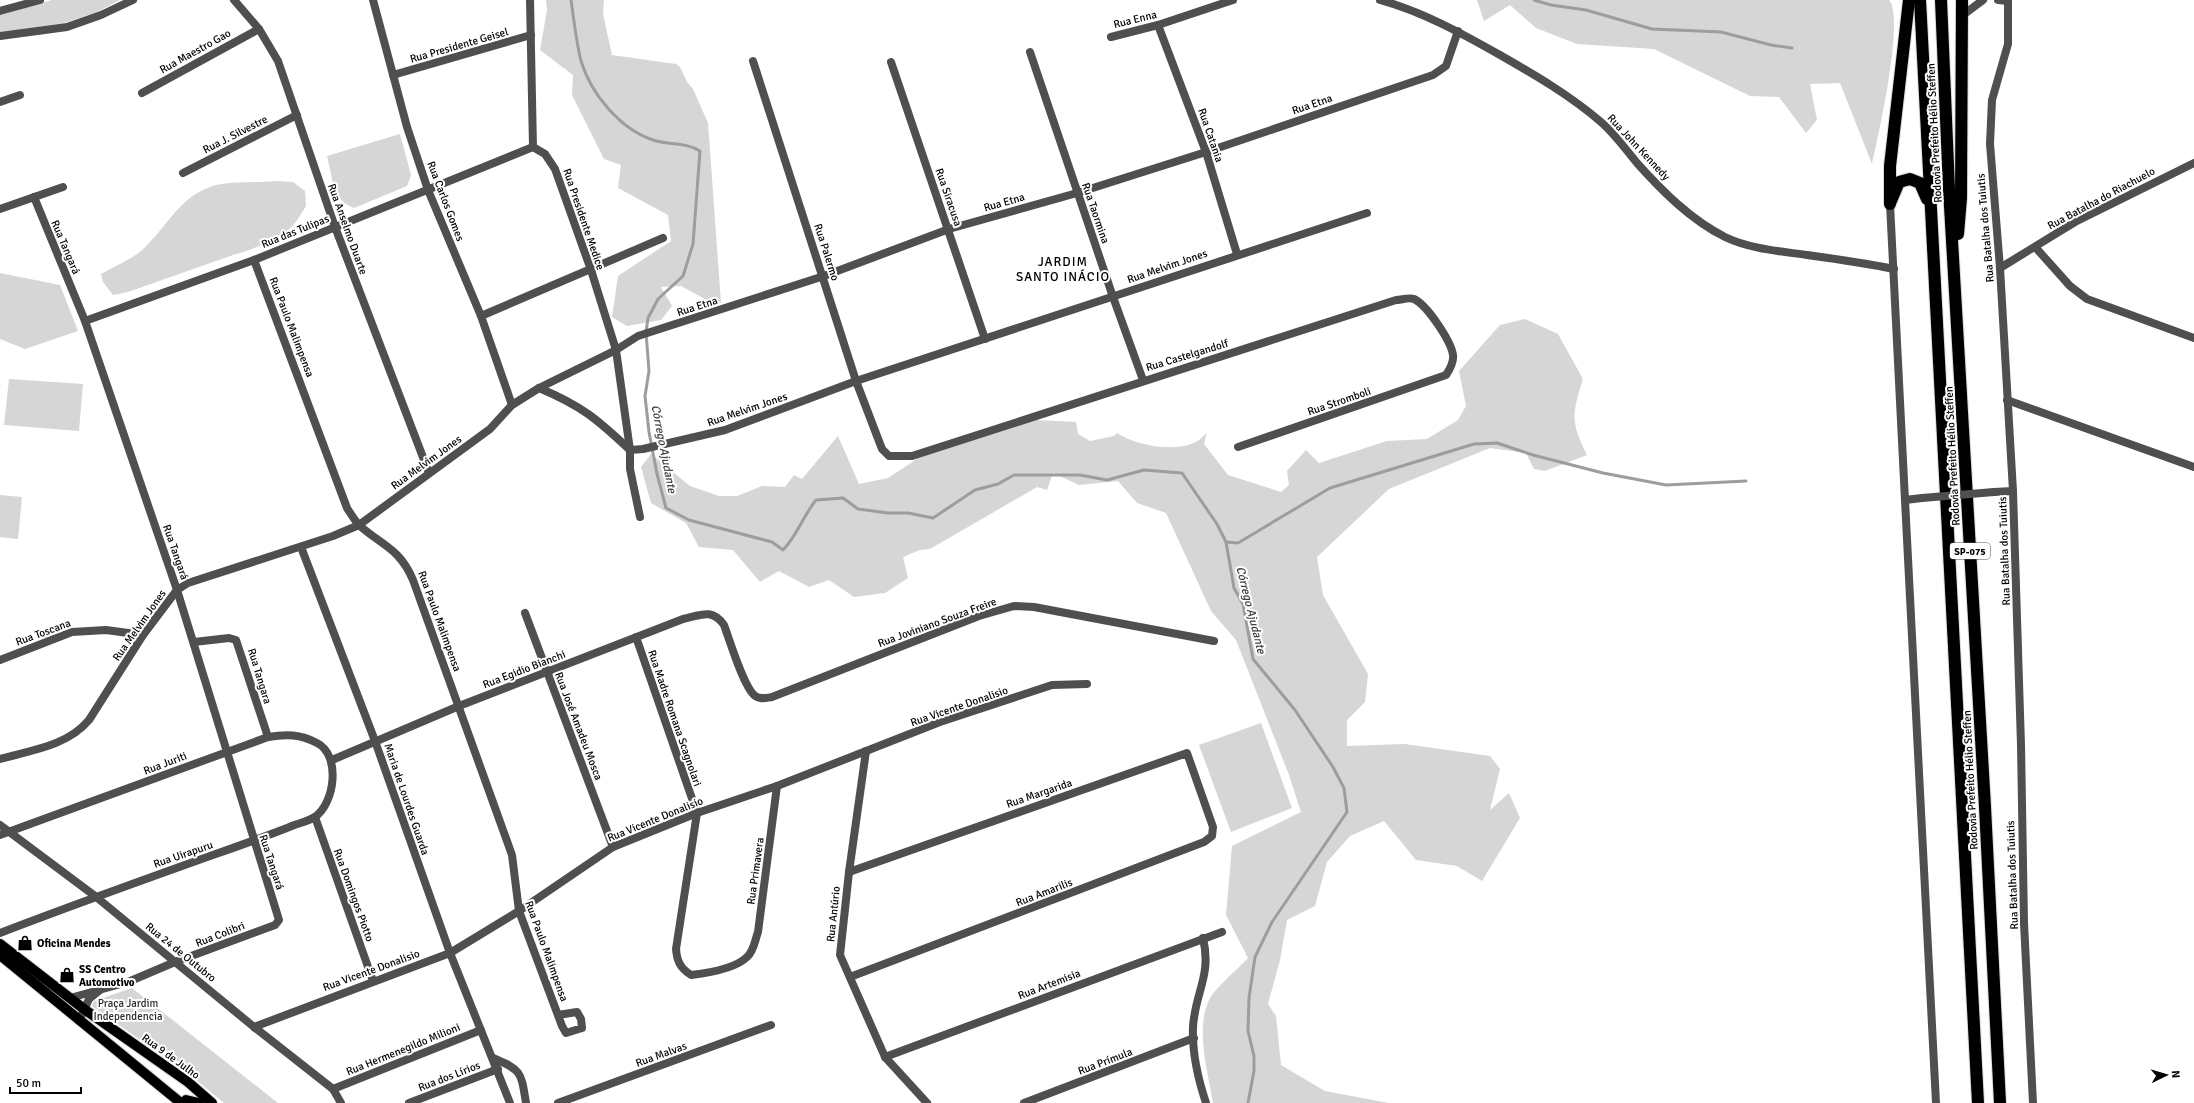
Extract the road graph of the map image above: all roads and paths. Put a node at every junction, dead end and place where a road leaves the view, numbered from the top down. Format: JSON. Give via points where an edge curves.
{"nodes":[{"id":1,"x":40,"y":0,"type":"edge"},
{"id":2,"x":133,"y":0,"type":"edge"},
{"id":3,"x":234,"y":0,"type":"edge"},
{"id":4,"x":373,"y":0,"type":"edge"},
{"id":5,"x":530,"y":0,"type":"edge"},
{"id":6,"x":1233,"y":0,"type":"edge"},
{"id":7,"x":1380,"y":0,"type":"edge"},
{"id":8,"x":1909,"y":0,"type":"edge"},
{"id":9,"x":1920,"y":0,"type":"edge"},
{"id":10,"x":1941,"y":0,"type":"edge"},
{"id":11,"x":1962,"y":0,"type":"edge"},
{"id":12,"x":1983,"y":0,"type":"edge"},
{"id":13,"x":1998,"y":0,"type":"edge"},
{"id":14,"x":2008,"y":0,"type":"edge"},
{"id":15,"x":0,"y":11,"type":"edge"},
{"id":16,"x":1963,"y":15,"type":"junction"},
{"id":17,"x":1158,"y":25,"type":"junction"},
{"id":18,"x":259,"y":29,"type":"junction"},
{"id":19,"x":1458,"y":31,"type":"junction"},
{"id":20,"x":531,"y":35,"type":"junction"},
{"id":21,"x":0,"y":36,"type":"edge"},
{"id":22,"x":1111,"y":36,"type":"dead end"},
{"id":23,"x":1030,"y":52,"type":"dead end"},
{"id":24,"x":753,"y":61,"type":"dead end"},
{"id":25,"x":891,"y":62,"type":"dead end"},
{"id":26,"x":393,"y":75,"type":"junction"},
{"id":27,"x":142,"y":93,"type":"dead end"},
{"id":28,"x":20,"y":95,"type":"dead end"},
{"id":29,"x":0,"y":102,"type":"edge"},
{"id":30,"x":297,"y":115,"type":"junction"},
{"id":31,"x":533,"y":147,"type":"junction"},
{"id":32,"x":1206,"y":152,"type":"junction"},
{"id":33,"x":2194,"y":163,"type":"edge"},
{"id":34,"x":183,"y":173,"type":"dead end"},
{"id":35,"x":63,"y":187,"type":"dead end"},
{"id":36,"x":428,"y":190,"type":"junction"},
{"id":37,"x":1077,"y":193,"type":"junction"},
{"id":38,"x":34,"y":197,"type":"junction"},
{"id":39,"x":1890,"y":204,"type":"junction"},
{"id":40,"x":1930,"y":207,"type":"junction"},
{"id":41,"x":0,"y":209,"type":"edge"},
{"id":42,"x":1366,"y":213,"type":"dead end"},
{"id":43,"x":334,"y":227,"type":"junction"},
{"id":44,"x":949,"y":229,"type":"junction"},
{"id":45,"x":663,"y":238,"type":"dead end"},
{"id":46,"x":2036,"y":248,"type":"junction"},
{"id":47,"x":1237,"y":254,"type":"junction"},
{"id":48,"x":254,"y":260,"type":"junction"},
{"id":49,"x":2000,"y":268,"type":"junction"},
{"id":50,"x":1894,"y":269,"type":"junction"},
{"id":51,"x":591,"y":270,"type":"junction"},
{"id":52,"x":824,"y":276,"type":"junction"},
{"id":53,"x":1955,"y":277,"type":"junction"},
{"id":54,"x":1113,"y":297,"type":"junction"},
{"id":55,"x":481,"y":316,"type":"junction"},
{"id":56,"x":85,"y":321,"type":"junction"},
{"id":57,"x":2194,"y":338,"type":"edge"},
{"id":58,"x":985,"y":340,"type":"junction"},
{"id":59,"x":616,"y":350,"type":"junction"},
{"id":60,"x":1446,"y":375,"type":"joint"},
{"id":61,"x":1143,"y":380,"type":"junction"},
{"id":62,"x":856,"y":381,"type":"junction"},
{"id":63,"x":539,"y":388,"type":"junction"},
{"id":64,"x":2007,"y":400,"type":"junction"},
{"id":65,"x":512,"y":405,"type":"junction"},
{"id":66,"x":1238,"y":447,"type":"dead end"},
{"id":67,"x":882,"y":449,"type":"joint"},
{"id":68,"x":630,"y":450,"type":"junction"},
{"id":69,"x":2194,"y":467,"type":"edge"},
{"id":70,"x":429,"y":473,"type":"junction"},
{"id":71,"x":2013,"y":491,"type":"junction"},
{"id":72,"x":1905,"y":500,"type":"junction"},
{"id":73,"x":640,"y":517,"type":"dead end"},
{"id":74,"x":360,"y":525,"type":"junction"},
{"id":75,"x":301,"y":547,"type":"junction"},
{"id":76,"x":177,"y":590,"type":"junction"},
{"id":77,"x":525,"y":613,"type":"dead end"},
{"id":78,"x":143,"y":635,"type":"junction"},
{"id":79,"x":636,"y":637,"type":"junction"},
{"id":80,"x":1214,"y":641,"type":"dead end"},
{"id":81,"x":194,"y":642,"type":"junction"},
{"id":82,"x":0,"y":660,"type":"edge"},
{"id":83,"x":547,"y":673,"type":"junction"},
{"id":84,"x":1087,"y":684,"type":"dead end"},
{"id":85,"x":748,"y":687,"type":"joint"},
{"id":86,"x":459,"y":706,"type":"junction"},
{"id":87,"x":268,"y":737,"type":"junction"},
{"id":88,"x":376,"y":741,"type":"junction"},
{"id":89,"x":227,"y":751,"type":"junction"},
{"id":90,"x":866,"y":751,"type":"junction"},
{"id":91,"x":0,"y":758,"type":"edge"},
{"id":92,"x":332,"y":760,"type":"junction"},
{"id":93,"x":777,"y":786,"type":"junction"},
{"id":94,"x":1205,"y":802,"type":"joint"},
{"id":95,"x":697,"y":813,"type":"junction"},
{"id":96,"x":315,"y":817,"type":"junction"},
{"id":97,"x":0,"y":825,"type":"edge"},
{"id":98,"x":10,"y":831,"type":"junction"},
{"id":99,"x":0,"y":835,"type":"edge"},
{"id":100,"x":254,"y":841,"type":"junction"},
{"id":101,"x":613,"y":846,"type":"junction"},
{"id":102,"x":849,"y":872,"type":"junction"},
{"id":103,"x":95,"y":896,"type":"junction"},
{"id":104,"x":519,"y":911,"type":"junction"},
{"id":105,"x":279,"y":920,"type":"joint"},
{"id":106,"x":1222,"y":932,"type":"dead end"},
{"id":107,"x":0,"y":933,"type":"edge"},
{"id":108,"x":1203,"y":938,"type":"junction"},
{"id":109,"x":0,"y":944,"type":"edge"},
{"id":110,"x":450,"y":953,"type":"junction"},
{"id":111,"x":0,"y":955,"type":"edge"},
{"id":112,"x":175,"y":962,"type":"junction"},
{"id":113,"x":683,"y":970,"type":"joint"},
{"id":114,"x":850,"y":977,"type":"junction"},
{"id":115,"x":373,"y":981,"type":"junction"},
{"id":116,"x":100,"y":991,"type":"junction"},
{"id":117,"x":70,"y":998,"type":"junction"},
{"id":118,"x":84,"y":1009,"type":"junction"},
{"id":119,"x":558,"y":1015,"type":"dead end"},
{"id":120,"x":79,"y":1021,"type":"junction"},
{"id":121,"x":771,"y":1025,"type":"dead end"},
{"id":122,"x":254,"y":1027,"type":"junction"},
{"id":123,"x":482,"y":1030,"type":"junction"},
{"id":124,"x":1194,"y":1038,"type":"junction"},
{"id":125,"x":884,"y":1057,"type":"junction"},
{"id":126,"x":493,"y":1058,"type":"junction"},
{"id":127,"x":498,"y":1070,"type":"junction"},
{"id":128,"x":333,"y":1089,"type":"junction"},
{"id":129,"x":182,"y":1103,"type":"edge"},
{"id":130,"x":199,"y":1103,"type":"edge"},
{"id":131,"x":212,"y":1103,"type":"edge"},
{"id":132,"x":341,"y":1103,"type":"edge"},
{"id":133,"x":409,"y":1103,"type":"edge"},
{"id":134,"x":510,"y":1103,"type":"edge"},
{"id":135,"x":526,"y":1103,"type":"edge"},
{"id":136,"x":558,"y":1103,"type":"edge"},
{"id":137,"x":926,"y":1103,"type":"edge"},
{"id":138,"x":1024,"y":1103,"type":"edge"},
{"id":139,"x":1206,"y":1103,"type":"edge"},
{"id":140,"x":1936,"y":1103,"type":"edge"},
{"id":141,"x":1977,"y":1103,"type":"edge"},
{"id":142,"x":2000,"y":1103,"type":"edge"},
{"id":143,"x":2033,"y":1103,"type":"edge"}],
"edges":[{"from":1,"to":15,"type":"street"},
{"from":2,"to":21,"type":"street","via":[[66,27]]},
{"from":3,"to":18,"type":"street","name":"Rua Anselmo Duarte"},
{"from":4,"to":26,"type":"street","name":"Rua Carlos Gomes"},
{"from":5,"to":20,"type":"street"},
{"from":6,"to":17,"type":"street","name":"Rua Enna"},
{"from":7,"to":19,"type":"street","name":"Rua John Kennedy","via":[[1425,15]]},
{"from":8,"to":39,"type":"highway","via":[[1890,166]]},
{"from":9,"to":40,"type":"highway","name":"Rodovia Prefeito Hélio Steffen","number":"SP-075"},
{"from":10,"to":53,"type":"highway","name":"Rodovia Prefeito Hélio Steffen","number":"SP-075"},
{"from":11,"to":16,"type":"highway"},
{"from":12,"to":16,"type":"street"},
{"from":13,"to":14,"type":"street"},
{"from":14,"to":49,"type":"street","name":"Rua Batalha dos Tuiutis","via":[[2008,44],[1995,84],[1990,117]]},
{"from":16,"to":53,"type":"highway","via":[[1961,198]]},
{"from":17,"to":22,"type":"street","name":"Rua Enna"},
{"from":17,"to":32,"type":"street","name":"Rua Catania"},
{"from":18,"to":27,"type":"street","name":"Rua Maestro Gao"},
{"from":18,"to":30,"type":"street","name":"Rua Anselmo Duarte","via":[[278,60]]},
{"from":19,"to":32,"type":"street","name":"Rua Etna","via":[[1446,66],[1434,75]]},
{"from":19,"to":50,"type":"street","name":"Rua John Kennedy","via":[[1561,93],[1602,123],[1647,174],[1684,210],[1719,234],[1768,250]]},
{"from":20,"to":26,"type":"street","name":"Rua Presidente Geisel"},
{"from":20,"to":31,"type":"street"},
{"from":23,"to":37,"type":"street","name":"Rua Taormina"},
{"from":24,"to":52,"type":"street","name":"Rua Palermo"},
{"from":25,"to":44,"type":"street","name":"Rua Siracusa"},
{"from":26,"to":36,"type":"street","name":"Rua Carlos Gomes"},
{"from":28,"to":29,"type":"street"},
{"from":30,"to":34,"type":"street","name":"Rua J. Silvestre"},
{"from":30,"to":43,"type":"street","name":"Rua Anselmo Duarte"},
{"from":31,"to":36,"type":"street","name":"Rua das Tulipas"},
{"from":31,"to":51,"type":"street","name":"Rua Presidente Medice","via":[[545,154],[555,169]]},
{"from":32,"to":37,"type":"street","name":"Rua Etna"},
{"from":32,"to":47,"type":"street","name":"Rua Catania"},
{"from":33,"to":46,"type":"street","name":"Rua Batalha do Riachuelo","via":[[2075,222]]},
{"from":35,"to":38,"type":"street"},
{"from":36,"to":43,"type":"street","name":"Rua das Tulipas"},
{"from":36,"to":55,"type":"street","name":"Rua Carlos Gomes"},
{"from":37,"to":44,"type":"street","name":"Rua Etna"},
{"from":37,"to":54,"type":"street","name":"Rua Taormina"},
{"from":38,"to":41,"type":"street"},
{"from":38,"to":56,"type":"street","name":"Rua Tangará"},
{"from":39,"to":40,"type":"highway","via":[[1899,182],[1910,179],[1920,183]]},
{"from":39,"to":50,"type":"street"},
{"from":40,"to":141,"type":"highway","name":"Rodovia Prefeito Hélio Steffen","number":"SP-075"},
{"from":42,"to":47,"type":"street","name":"Rua Melvim Jones"},
{"from":43,"to":48,"type":"street","name":"Rua das Tulipas"},
{"from":43,"to":70,"type":"street","name":"Rua Anselmo Duarte"},
{"from":44,"to":52,"type":"street","name":"Rua Etna"},
{"from":44,"to":58,"type":"street","name":"Rua Siracusa"},
{"from":45,"to":51,"type":"street"},
{"from":46,"to":49,"type":"street","name":"Rua Batalha do Riachuelo"},
{"from":46,"to":57,"type":"street","via":[[2070,286],[2087,299]]},
{"from":47,"to":54,"type":"street","name":"Rua Melvim Jones"},
{"from":48,"to":56,"type":"street","name":"Rua das Tulipas"},
{"from":48,"to":74,"type":"street","name":"Rua Paulo Malimpensa","via":[[347,508]]},
{"from":49,"to":64,"type":"street","name":"Rua Batalha dos Tuiutis"},
{"from":50,"to":72,"type":"street"},
{"from":51,"to":55,"type":"street"},
{"from":51,"to":59,"type":"street","name":"Rua Presidente Medice"},
{"from":52,"to":59,"type":"street","name":"Rua Etna","via":[[638,336]]},
{"from":52,"to":62,"type":"street","name":"Rua Palermo"},
{"from":53,"to":142,"type":"highway","name":"Rodovia Prefeito Hélio Steffen","number":"SP-075"},
{"from":54,"to":58,"type":"street","name":"Rua Melvim Jones"},
{"from":54,"to":61,"type":"street","name":"Rua Taormina"},
{"from":55,"to":65,"type":"street","name":"Rua Carlos Gomes"},
{"from":56,"to":76,"type":"street","name":"Rua Tangará"},
{"from":58,"to":62,"type":"street","name":"Rua Melvim Jones"},
{"from":59,"to":63,"type":"street","name":"Rua Etna"},
{"from":59,"to":68,"type":"street","name":"Rua Presidente Medice"},
{"from":60,"to":61,"type":"street","name":"Rua Castelgandolf","via":[[1452,366],[1450,343],[1422,304],[1413,298],[1396,300]]},
{"from":60,"to":66,"type":"street","name":"Rua Stromboli"},
{"from":61,"to":67,"type":"street","name":"Rua Castelgandolf","via":[[912,456],[893,457]]},
{"from":62,"to":67,"type":"street","name":"Rua Palermo"},
{"from":62,"to":68,"type":"street","name":"Rua Melvim Jones","via":[[725,430]]},
{"from":63,"to":65,"type":"street","name":"Rua Melvim Jones"},
{"from":63,"to":68,"type":"street","via":[[584,409]]},
{"from":64,"to":69,"type":"street"},
{"from":64,"to":71,"type":"street","name":"Rua Batalha dos Tuiutis"},
{"from":65,"to":70,"type":"street","name":"Rua Melvim Jones","via":[[490,429]]},
{"from":68,"to":73,"type":"street","name":"Rua Presidente Medice","via":[[634,491]]},
{"from":70,"to":74,"type":"street","name":"Rua Melvim Jones"},
{"from":71,"to":72,"type":"street","bridge":true},
{"from":71,"to":143,"type":"street","name":"Rua Batalha dos Tuiutis","via":[[2024,923]]},
{"from":72,"to":140,"type":"street"},
{"from":74,"to":75,"type":"street","name":"Rua Melvim Jones"},
{"from":74,"to":86,"type":"street","name":"Rua Paulo Malimpensa","via":[[381,540],[406,564]]},
{"from":75,"to":76,"type":"street","name":"Rua Melvim Jones","via":[[188,583]]},
{"from":75,"to":88,"type":"street","name":"Maria de Lourdes Guarda"},
{"from":76,"to":78,"type":"street","name":"Rua Melvim Jones"},
{"from":76,"to":81,"type":"street","name":"Rua Tangará"},
{"from":77,"to":83,"type":"street","name":"Rua José Amadeu Mosca"},
{"from":78,"to":82,"type":"street","name":"Rua Toscana","via":[[106,630],[72,632]]},
{"from":78,"to":91,"type":"street","name":"Rua Melvim Jones","via":[[89,720],[79,731],[51,744]]},
{"from":79,"to":83,"type":"street","name":"Rua Egidio Bianchi"},
{"from":79,"to":85,"type":"street","name":"Rua Egidio Bianchi","via":[[683,619],[712,614],[724,625]]},
{"from":79,"to":95,"type":"street","name":"Rua Madre Romana Scagnolari"},
{"from":80,"to":85,"type":"street","name":"Rua Joviniano Souza Freire","via":[[1034,607],[1014,606],[973,618],[772,697],[762,699],[755,696]]},
{"from":81,"to":87,"type":"street","name":"Rua Tangara","via":[[229,638],[236,640]]},
{"from":81,"to":89,"type":"street","name":"Rua Tangará"},
{"from":83,"to":86,"type":"street","name":"Rua Egidio Bianchi"},
{"from":83,"to":101,"type":"street","name":"Rua José Amadeu Mosca"},
{"from":84,"to":90,"type":"street","name":"Rua Vicente Donalisio","via":[[1052,685],[940,722]]},
{"from":86,"to":88,"type":"street","name":"Rua Egidio Bianchi"},
{"from":86,"to":104,"type":"street","name":"Rua Paulo Malimpensa","via":[[512,855]]},
{"from":87,"to":89,"type":"street","name":"Rua Juriti"},
{"from":87,"to":92,"type":"street","name":"Rua Juriti","via":[[285,734],[303,737],[321,745]]},
{"from":88,"to":92,"type":"street","name":"Rua Egidio Bianchi"},
{"from":88,"to":110,"type":"street","name":"Maria de Lourdes Guarda"},
{"from":89,"to":98,"type":"street","name":"Rua Juriti"},
{"from":89,"to":100,"type":"street","name":"Rua Tangará"},
{"from":90,"to":93,"type":"street","name":"Rua Vicente Donalisio"},
{"from":90,"to":102,"type":"street","name":"Rua Antúrio"},
{"from":92,"to":96,"type":"street","via":[[332,786]]},
{"from":93,"to":95,"type":"street","name":"Rua Vicente Donalisio"},
{"from":93,"to":113,"type":"street","name":"Rua Primavera","via":[[758,932],[748,957],[735,964],[699,974],[691,975]]},
{"from":94,"to":102,"type":"street","name":"Rua Margarida","via":[[1187,753]]},
{"from":94,"to":114,"type":"street","name":"Rua Amarilis","via":[[1213,831],[1212,836],[1204,842]]},
{"from":95,"to":101,"type":"street","name":"Rua Vicente Donalisio"},
{"from":95,"to":113,"type":"street","name":"Rua Madre Romana Scagnolari","via":[[676,949],[677,959]]},
{"from":96,"to":100,"type":"street","name":"Rua Uirapuru"},
{"from":96,"to":115,"type":"street","name":"Rua Domingos Piotto"},
{"from":97,"to":98,"type":"street","name":"Rua 24 de Outubro"},
{"from":98,"to":99,"type":"street","name":"Rua Juriti"},
{"from":98,"to":103,"type":"street","name":"Rua 24 de Outubro"},
{"from":100,"to":103,"type":"street","name":"Rua Uirapuru"},
{"from":100,"to":105,"type":"street","name":"Rua Tangará"},
{"from":101,"to":104,"type":"street","name":"Rua Vicente Donalisio"},
{"from":102,"to":114,"type":"street","name":"Rua Antúrio","via":[[840,954]]},
{"from":103,"to":107,"type":"street","name":"Rua Uirapuru"},
{"from":103,"to":112,"type":"street","name":"Rua 24 de Outubro"},
{"from":104,"to":110,"type":"street","name":"Rua Vicente Donalisio"},
{"from":104,"to":119,"type":"street","name":"Rua Paulo Malimpensa"},
{"from":105,"to":112,"type":"street","name":"Rua Colibri","via":[[275,925]]},
{"from":106,"to":108,"type":"street","name":"Rua Artemisia"},
{"from":108,"to":124,"type":"street","via":[[1207,967],[1195,1017]]},
{"from":108,"to":125,"type":"street","name":"Rua Artemisia"},
{"from":109,"to":117,"type":"main road","name":"Rua 9 de Julho"},
{"from":110,"to":115,"type":"street","name":"Rua Vicente Donalisio"},
{"from":110,"to":123,"type":"street","name":"Maria de Lourdes Guarda"},
{"from":111,"to":120,"type":"main road"},
{"from":112,"to":116,"type":"street","name":"Rua Colibri"},
{"from":112,"to":122,"type":"street","name":"Rua 24 de Outubro"},
{"from":114,"to":125,"type":"street","name":"Rua Antúrio"},
{"from":115,"to":122,"type":"street","name":"Rua Vicente Donalisio"},
{"from":116,"to":117,"type":"street","name":"Rua Colibri"},
{"from":116,"to":118,"type":"street","name":"Rua Colibri","via":[[89,999]]},
{"from":117,"to":118,"type":"main road","name":"Rua 9 de Julho"},
{"from":118,"to":120,"type":"street","name":"Rua Colibri"},
{"from":118,"to":131,"type":"main road","name":"Rua 9 de Julho","via":[[188,1082]]},
{"from":120,"to":129,"type":"main road"},
{"from":121,"to":136,"type":"street","name":"Rua Malvas"},
{"from":122,"to":128,"type":"street","name":"Rua 24 de Outubro"},
{"from":123,"to":126,"type":"street","name":"Maria de Lourdes Guarda"},
{"from":123,"to":128,"type":"street","name":"Rua Hermenegildo Milioni"},
{"from":124,"to":138,"type":"street","name":"Rua Prímula"},
{"from":124,"to":139,"type":"street","via":[[1199,1082]]},
{"from":125,"to":137,"type":"street","name":"Rua Antúrio"},
{"from":126,"to":127,"type":"street","name":"Maria de Lourdes Guarda"},
{"from":126,"to":135,"type":"street","via":[[518,1071]]},
{"from":127,"to":133,"type":"street","name":"Rua dos Lírios"},
{"from":127,"to":134,"type":"street","name":"Maria de Lourdes Guarda"},
{"from":128,"to":132,"type":"street","name":"Rua 24 de Outubro"},
{"from":129,"to":130,"type":"main road","via":[[186,1100]]}]}
